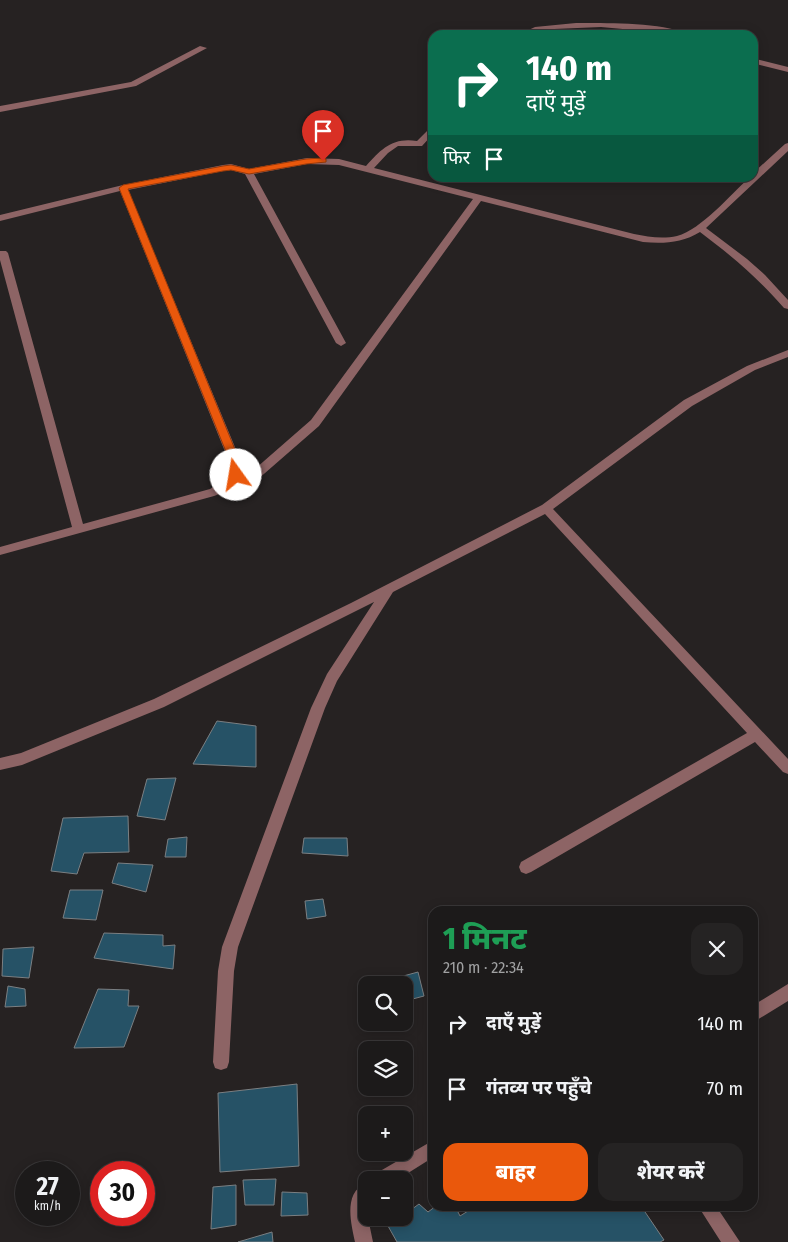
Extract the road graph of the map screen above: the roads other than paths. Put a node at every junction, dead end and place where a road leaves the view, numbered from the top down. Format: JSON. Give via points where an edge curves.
{"nodes":[{"id":1,"x":534,"y":30,"type":"edge"},
{"id":2,"x":663,"y":30,"type":"edge"},
{"id":3,"x":203,"y":48,"type":"dead end"},
{"id":4,"x":758,"y":62,"type":"edge"},
{"id":5,"x":788,"y":70,"type":"edge"},
{"id":6,"x":0,"y":109,"type":"edge"},
{"id":7,"x":428,"y":135,"type":"edge"},
{"id":8,"x":419,"y":144,"type":"junction"},
{"id":9,"x":788,"y":146,"type":"edge"},
{"id":10,"x":428,"y":147,"type":"edge"},
{"id":11,"x":368,"y":169,"type":"junction"},
{"id":12,"x":249,"y":172,"type":"junction"},
{"id":13,"x":758,"y":174,"type":"edge"},
{"id":14,"x":749,"y":182,"type":"edge"},
{"id":15,"x":123,"y":188,"type":"junction"},
{"id":16,"x":478,"y":198,"type":"junction"},
{"id":17,"x":0,"y":218,"type":"edge"},
{"id":18,"x":700,"y":228,"type":"junction"},
{"id":19,"x":3,"y":253,"type":"dead end"},
{"id":20,"x":788,"y":306,"type":"edge"},
{"id":21,"x":341,"y":343,"type":"dead end"},
{"id":22,"x":788,"y":353,"type":"edge"},
{"id":23,"x":214,"y":492,"type":"junction"},
{"id":24,"x":546,"y":508,"type":"junction"},
{"id":25,"x":79,"y":529,"type":"junction"},
{"id":26,"x":0,"y":551,"type":"edge"},
{"id":27,"x":388,"y":590,"type":"junction"},
{"id":28,"x":757,"y":734,"type":"junction"},
{"id":29,"x":0,"y":764,"type":"edge"},
{"id":30,"x":788,"y":768,"type":"edge"},
{"id":31,"x":526,"y":867,"type":"dead end"},
{"id":32,"x":788,"y":992,"type":"edge"},
{"id":33,"x":758,"y":1011,"type":"edge"},
{"id":34,"x":221,"y":1062,"type":"dead end"},
{"id":35,"x":428,"y":1151,"type":"edge"},
{"id":36,"x":397,"y":1171,"type":"edge"},
{"id":37,"x":709,"y":1211,"type":"edge"},
{"id":38,"x":361,"y":1226,"type":"edge"},
{"id":39,"x":364,"y":1242,"type":"edge"},
{"id":40,"x":731,"y":1242,"type":"edge"}],
"edges":[{"from":1,"to":2,"type":"street","via":[[607,25]]},
{"from":3,"to":6,"type":"street","via":[[133,84]]},
{"from":4,"to":5,"type":"street"},
{"from":7,"to":8,"type":"street"},
{"from":8,"to":10,"type":"street"},
{"from":8,"to":11,"type":"street","via":[[396,142]]},
{"from":9,"to":13,"type":"street"},
{"from":11,"to":12,"type":"street","via":[[339,162],[306,161]]},
{"from":11,"to":16,"type":"street"},
{"from":12,"to":15,"type":"street","via":[[223,168]]},
{"from":12,"to":21,"type":"street"},
{"from":14,"to":18,"type":"street"},
{"from":15,"to":17,"type":"street"},
{"from":15,"to":23,"type":"street","via":[[236,464],[236,475],[230,484]]},
{"from":16,"to":18,"type":"street","via":[[655,242],[673,241]]},
{"from":16,"to":23,"type":"street","via":[[315,423],[253,477]]},
{"from":18,"to":20,"type":"street","via":[[744,260]]},
{"from":19,"to":25,"type":"street"},
{"from":22,"to":24,"type":"street","via":[[751,368],[688,403]]},
{"from":23,"to":25,"type":"street"},
{"from":24,"to":27,"type":"street"},
{"from":24,"to":28,"type":"street"},
{"from":25,"to":26,"type":"street"},
{"from":27,"to":29,"type":"street","via":[[159,703],[22,759]]},
{"from":27,"to":34,"type":"street","via":[[332,678],[318,708],[230,947]]},
{"from":28,"to":30,"type":"street"},
{"from":28,"to":31,"type":"street"},
{"from":32,"to":33,"type":"street"},
{"from":35,"to":36,"type":"street"},
{"from":37,"to":40,"type":"street"},
{"from":38,"to":39,"type":"street"}]}
